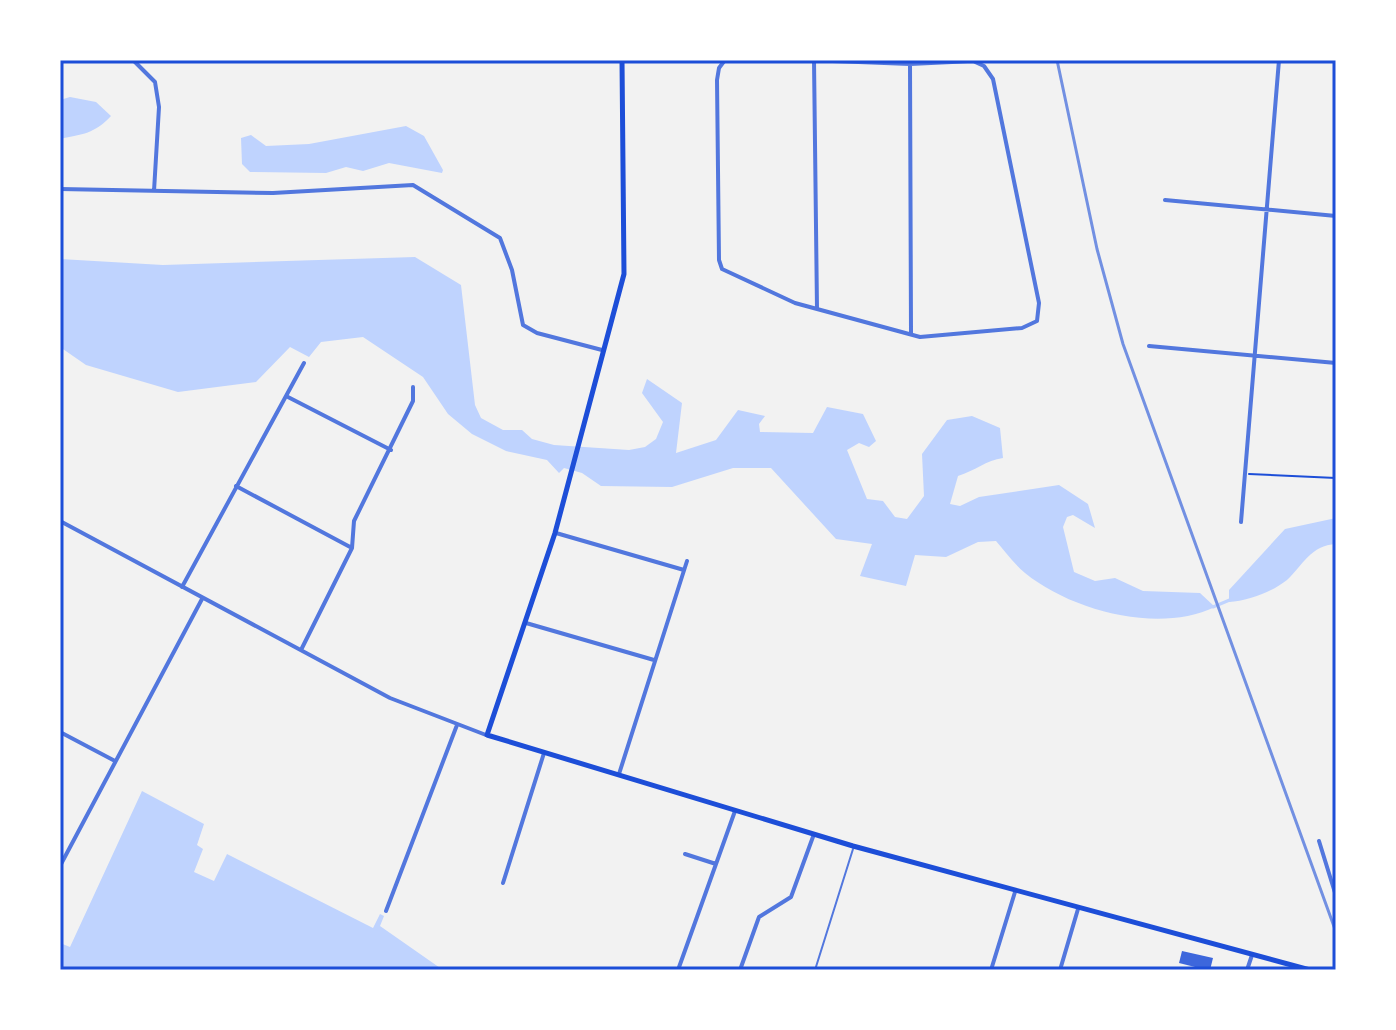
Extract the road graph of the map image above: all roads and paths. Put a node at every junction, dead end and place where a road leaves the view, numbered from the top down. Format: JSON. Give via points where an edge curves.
{"nodes":[{"id":1,"x":133,"y":60,"type":"edge"},
{"id":2,"x":622,"y":60,"type":"edge"},
{"id":3,"x":725,"y":60,"type":"edge"},
{"id":4,"x":807,"y":60,"type":"edge"},
{"id":5,"x":814,"y":60,"type":"edge"},
{"id":6,"x":1279,"y":60,"type":"edge"},
{"id":7,"x":973,"y":61,"type":"edge"},
{"id":8,"x":910,"y":64,"type":"junction"},
{"id":9,"x":60,"y":189,"type":"edge"},
{"id":10,"x":154,"y":191,"type":"junction"},
{"id":11,"x":1165,"y":200,"type":"dead end"},
{"id":12,"x":1267,"y":210,"type":"junction"},
{"id":13,"x":1336,"y":216,"type":"edge"},
{"id":14,"x":817,"y":309,"type":"junction"},
{"id":15,"x":911,"y":334,"type":"junction"},
{"id":16,"x":1149,"y":346,"type":"dead end"},
{"id":17,"x":602,"y":350,"type":"junction"},
{"id":18,"x":1254,"y":355,"type":"junction"},
{"id":19,"x":304,"y":363,"type":"dead end"},
{"id":20,"x":1336,"y":363,"type":"edge"},
{"id":21,"x":413,"y":387,"type":"dead end"},
{"id":22,"x":286,"y":396,"type":"junction"},
{"id":23,"x":391,"y":451,"type":"junction"},
{"id":24,"x":1245,"y":473,"type":"junction"},
{"id":25,"x":1336,"y":478,"type":"edge"},
{"id":26,"x":236,"y":486,"type":"junction"},
{"id":27,"x":60,"y":521,"type":"edge"},
{"id":28,"x":1241,"y":522,"type":"dead end"},
{"id":29,"x":555,"y":533,"type":"junction"},
{"id":30,"x":352,"y":548,"type":"junction"},
{"id":31,"x":687,"y":561,"type":"dead end"},
{"id":32,"x":684,"y":570,"type":"junction"},
{"id":33,"x":182,"y":587,"type":"junction"},
{"id":34,"x":202,"y":599,"type":"junction"},
{"id":35,"x":526,"y":623,"type":"junction"},
{"id":36,"x":301,"y":650,"type":"junction"},
{"id":37,"x":654,"y":660,"type":"junction"},
{"id":38,"x":457,"y":725,"type":"junction"},
{"id":39,"x":60,"y":732,"type":"edge"},
{"id":40,"x":487,"y":735,"type":"junction"},
{"id":41,"x":544,"y":753,"type":"junction"},
{"id":42,"x":115,"y":761,"type":"junction"},
{"id":43,"x":619,"y":774,"type":"junction"},
{"id":44,"x":736,"y":809,"type":"junction"},
{"id":45,"x":814,"y":834,"type":"junction"},
{"id":46,"x":1319,"y":841,"type":"dead end"},
{"id":47,"x":853,"y":846,"type":"junction"},
{"id":48,"x":685,"y":854,"type":"dead end"},
{"id":49,"x":716,"y":864,"type":"junction"},
{"id":50,"x":60,"y":866,"type":"edge"},
{"id":51,"x":503,"y":883,"type":"dead end"},
{"id":52,"x":1015,"y":892,"type":"junction"},
{"id":53,"x":1336,"y":896,"type":"edge"},
{"id":54,"x":1078,"y":909,"type":"junction"},
{"id":55,"x":386,"y":911,"type":"dead end"},
{"id":56,"x":1252,"y":955,"type":"junction"},
{"id":57,"x":678,"y":970,"type":"edge"},
{"id":58,"x":740,"y":970,"type":"edge"},
{"id":59,"x":815,"y":970,"type":"edge"},
{"id":60,"x":991,"y":970,"type":"edge"},
{"id":61,"x":1060,"y":970,"type":"edge"},
{"id":62,"x":1247,"y":970,"type":"edge"},
{"id":63,"x":1310,"y":970,"type":"edge"}],
"edges":[{"from":1,"to":10,"type":"street","via":[[155,82],[159,107]]},
{"from":2,"to":17,"type":"main road","via":[[624,274]]},
{"from":3,"to":14,"type":"street","via":[[717,80],[722,269]]},
{"from":4,"to":5,"type":"street"},
{"from":5,"to":8,"type":"street"},
{"from":5,"to":14,"type":"street"},
{"from":6,"to":12,"type":"street"},
{"from":7,"to":8,"type":"street"},
{"from":7,"to":15,"type":"street","via":[[993,79],[1039,303],[1037,321],[1031,326],[931,337]]},
{"from":8,"to":15,"type":"street"},
{"from":9,"to":10,"type":"street"},
{"from":10,"to":17,"type":"street","via":[[273,193],[413,185],[500,238],[523,325]]},
{"from":11,"to":12,"type":"street"},
{"from":12,"to":13,"type":"street"},
{"from":12,"to":18,"type":"street"},
{"from":14,"to":15,"type":"street"},
{"from":16,"to":18,"type":"street"},
{"from":17,"to":29,"type":"main road"},
{"from":18,"to":20,"type":"street"},
{"from":18,"to":24,"type":"street"},
{"from":19,"to":22,"type":"street"},
{"from":21,"to":23,"type":"street","via":[[413,401]]},
{"from":22,"to":23,"type":"street"},
{"from":22,"to":26,"type":"street"},
{"from":23,"to":30,"type":"street","via":[[354,521]]},
{"from":24,"to":25,"type":"path"},
{"from":24,"to":28,"type":"street"},
{"from":26,"to":30,"type":"street"},
{"from":26,"to":33,"type":"street"},
{"from":27,"to":33,"type":"street"},
{"from":29,"to":32,"type":"street"},
{"from":29,"to":35,"type":"main road"},
{"from":30,"to":36,"type":"street"},
{"from":31,"to":32,"type":"street"},
{"from":32,"to":37,"type":"street"},
{"from":33,"to":34,"type":"street"},
{"from":34,"to":36,"type":"street"},
{"from":34,"to":42,"type":"street"},
{"from":35,"to":37,"type":"street"},
{"from":35,"to":40,"type":"main road"},
{"from":36,"to":38,"type":"street","via":[[390,698]]},
{"from":37,"to":43,"type":"street"},
{"from":38,"to":40,"type":"street"},
{"from":38,"to":55,"type":"street"},
{"from":39,"to":42,"type":"street"},
{"from":40,"to":41,"type":"main road"},
{"from":41,"to":43,"type":"main road"},
{"from":41,"to":51,"type":"street"},
{"from":42,"to":50,"type":"street"},
{"from":43,"to":44,"type":"main road"},
{"from":44,"to":45,"type":"main road"},
{"from":44,"to":49,"type":"street"},
{"from":45,"to":47,"type":"main road"},
{"from":45,"to":58,"type":"street","via":[[791,897],[759,917]]},
{"from":46,"to":53,"type":"street"},
{"from":47,"to":52,"type":"main road"},
{"from":47,"to":59,"type":"lane"},
{"from":48,"to":49,"type":"street"},
{"from":49,"to":57,"type":"street"},
{"from":52,"to":54,"type":"main road"},
{"from":52,"to":60,"type":"street"},
{"from":54,"to":56,"type":"main road"},
{"from":54,"to":61,"type":"street"},
{"from":56,"to":62,"type":"street"},
{"from":56,"to":63,"type":"main road"}]}
